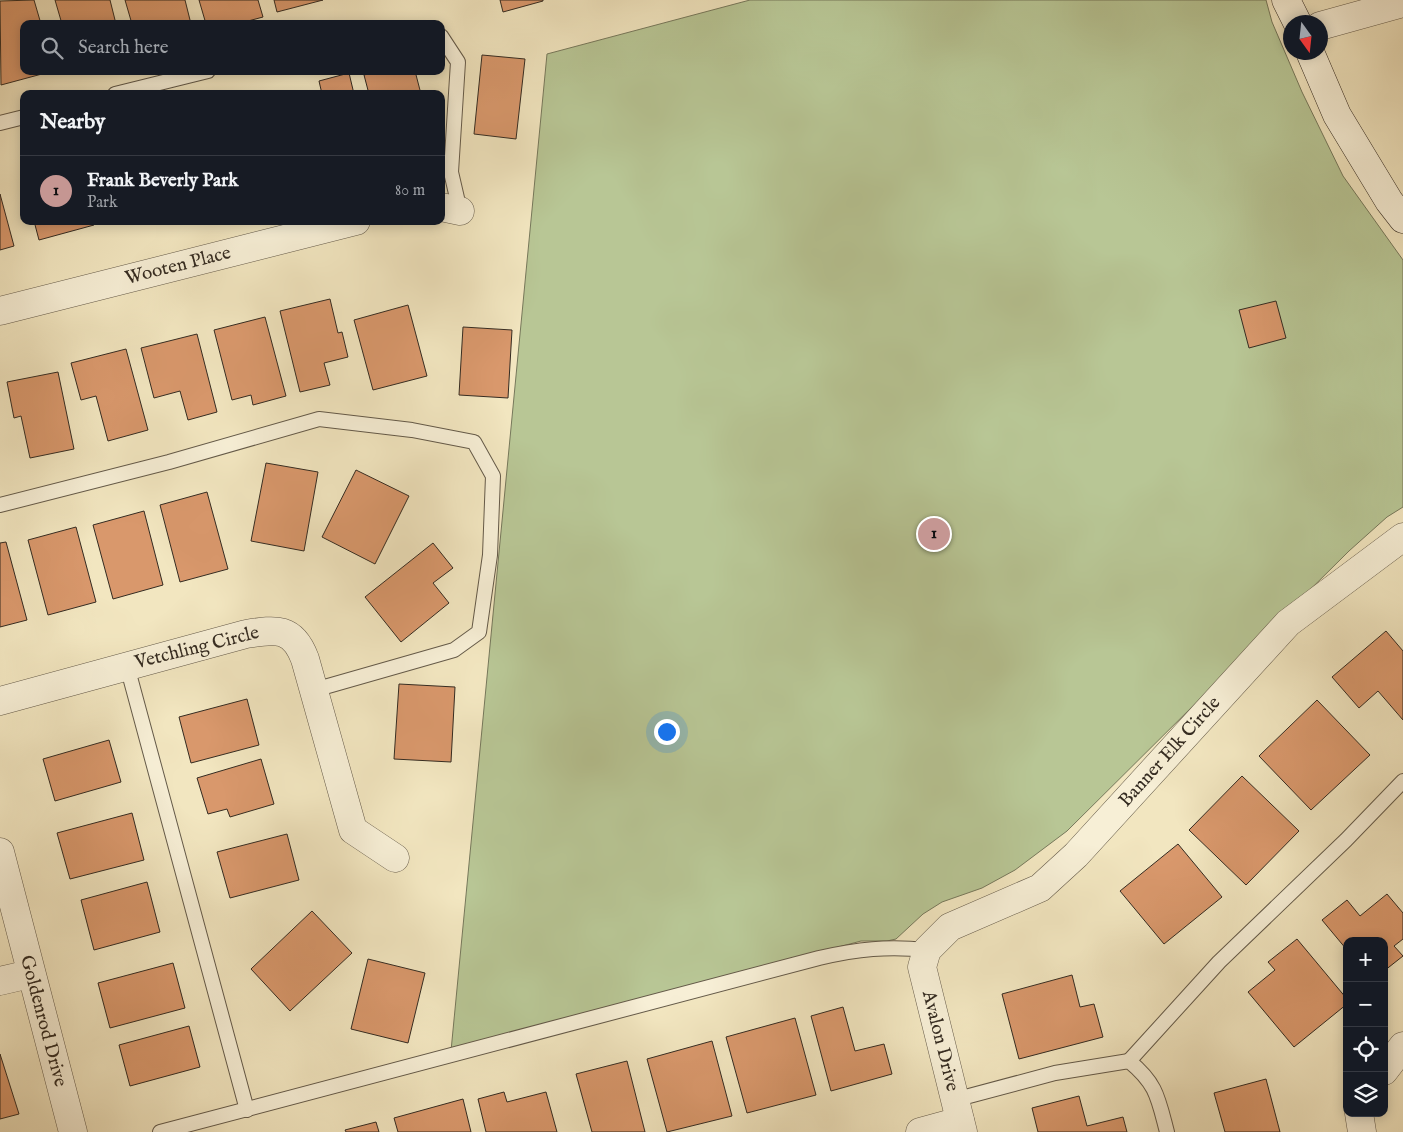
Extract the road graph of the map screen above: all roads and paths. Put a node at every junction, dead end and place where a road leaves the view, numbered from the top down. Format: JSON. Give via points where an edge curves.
{"nodes":[{"id":1,"x":1286,"y":0,"type":"edge"},
{"id":2,"x":1403,"y":3,"type":"edge"},
{"id":3,"x":1294,"y":15,"type":"edge"},
{"id":4,"x":1328,"y":24,"type":"edge"},
{"id":5,"x":445,"y":42,"type":"edge"},
{"id":6,"x":1313,"y":60,"type":"edge"},
{"id":7,"x":192,"y":75,"type":"edge"},
{"id":8,"x":131,"y":90,"type":"edge"},
{"id":9,"x":20,"y":118,"type":"edge"},
{"id":10,"x":0,"y":123,"type":"edge"},
{"id":11,"x":451,"y":209,"type":"edge"},
{"id":12,"x":1403,"y":219,"type":"edge"},
{"id":13,"x":340,"y":225,"type":"edge"},
{"id":14,"x":0,"y":311,"type":"edge"},
{"id":15,"x":0,"y":505,"type":"edge"},
{"id":16,"x":1403,"y":537,"type":"edge"},
{"id":17,"x":127,"y":666,"type":"junction"},
{"id":18,"x":314,"y":690,"type":"junction"},
{"id":19,"x":0,"y":701,"type":"edge"},
{"id":20,"x":1403,"y":781,"type":"edge"},
{"id":21,"x":0,"y":852,"type":"edge"},
{"id":22,"x":395,"y":858,"type":"dead end"},
{"id":23,"x":927,"y":950,"type":"junction"},
{"id":24,"x":30,"y":974,"type":"junction"},
{"id":25,"x":0,"y":981,"type":"edge"},
{"id":26,"x":1403,"y":1046,"type":"edge"},
{"id":27,"x":1129,"y":1061,"type":"junction"},
{"id":28,"x":1388,"y":1066,"type":"edge"},
{"id":29,"x":247,"y":1110,"type":"junction"},
{"id":30,"x":959,"y":1118,"type":"edge"},
{"id":31,"x":73,"y":1132,"type":"edge"},
{"id":32,"x":160,"y":1132,"type":"edge"},
{"id":33,"x":920,"y":1132,"type":"edge"},
{"id":34,"x":1167,"y":1132,"type":"edge"}],
"edges":[{"from":1,"to":3,"type":"street"},
{"from":2,"to":4,"type":"street"},
{"from":5,"to":11,"type":"lane","via":[[458,62]]},
{"from":6,"to":12,"type":"street","via":[[1337,115]]},
{"from":7,"to":8,"type":"lane"},
{"from":9,"to":10,"type":"lane"},
{"from":13,"to":14,"type":"street","name":"Wooten Place"},
{"from":15,"to":18,"type":"lane","via":[[319,419],[412,430],[474,442],[493,476],[490,554],[478,632],[454,650]]},
{"from":16,"to":23,"type":"street","name":"Banner Elk Circle","via":[[1288,623],[1076,855],[1040,888],[950,928]]},
{"from":17,"to":18,"type":"street","name":"Vetchling Circle","via":[[269,630],[284,632],[299,643]]},
{"from":17,"to":19,"type":"street","name":"Vetchling Circle"},
{"from":17,"to":29,"type":"lane"},
{"from":18,"to":22,"type":"street","name":"Vetchling Circle","via":[[353,830]]},
{"from":20,"to":27,"type":"lane","via":[[1219,962]]},
{"from":21,"to":24,"type":"street","name":"Goldenrod Drive"},
{"from":23,"to":29,"type":"lane","via":[[894,946],[819,958]]},
{"from":23,"to":30,"type":"street","name":"Avalon Drive","via":[[922,967]]},
{"from":24,"to":25,"type":"street"},
{"from":24,"to":31,"type":"street","name":"Goldenrod Drive"},
{"from":26,"to":28,"type":"street"},
{"from":27,"to":30,"type":"lane","via":[[1055,1073]]},
{"from":27,"to":34,"type":"lane","via":[[1145,1074],[1156,1090]]},
{"from":29,"to":32,"type":"lane"},
{"from":30,"to":33,"type":"street"}]}
